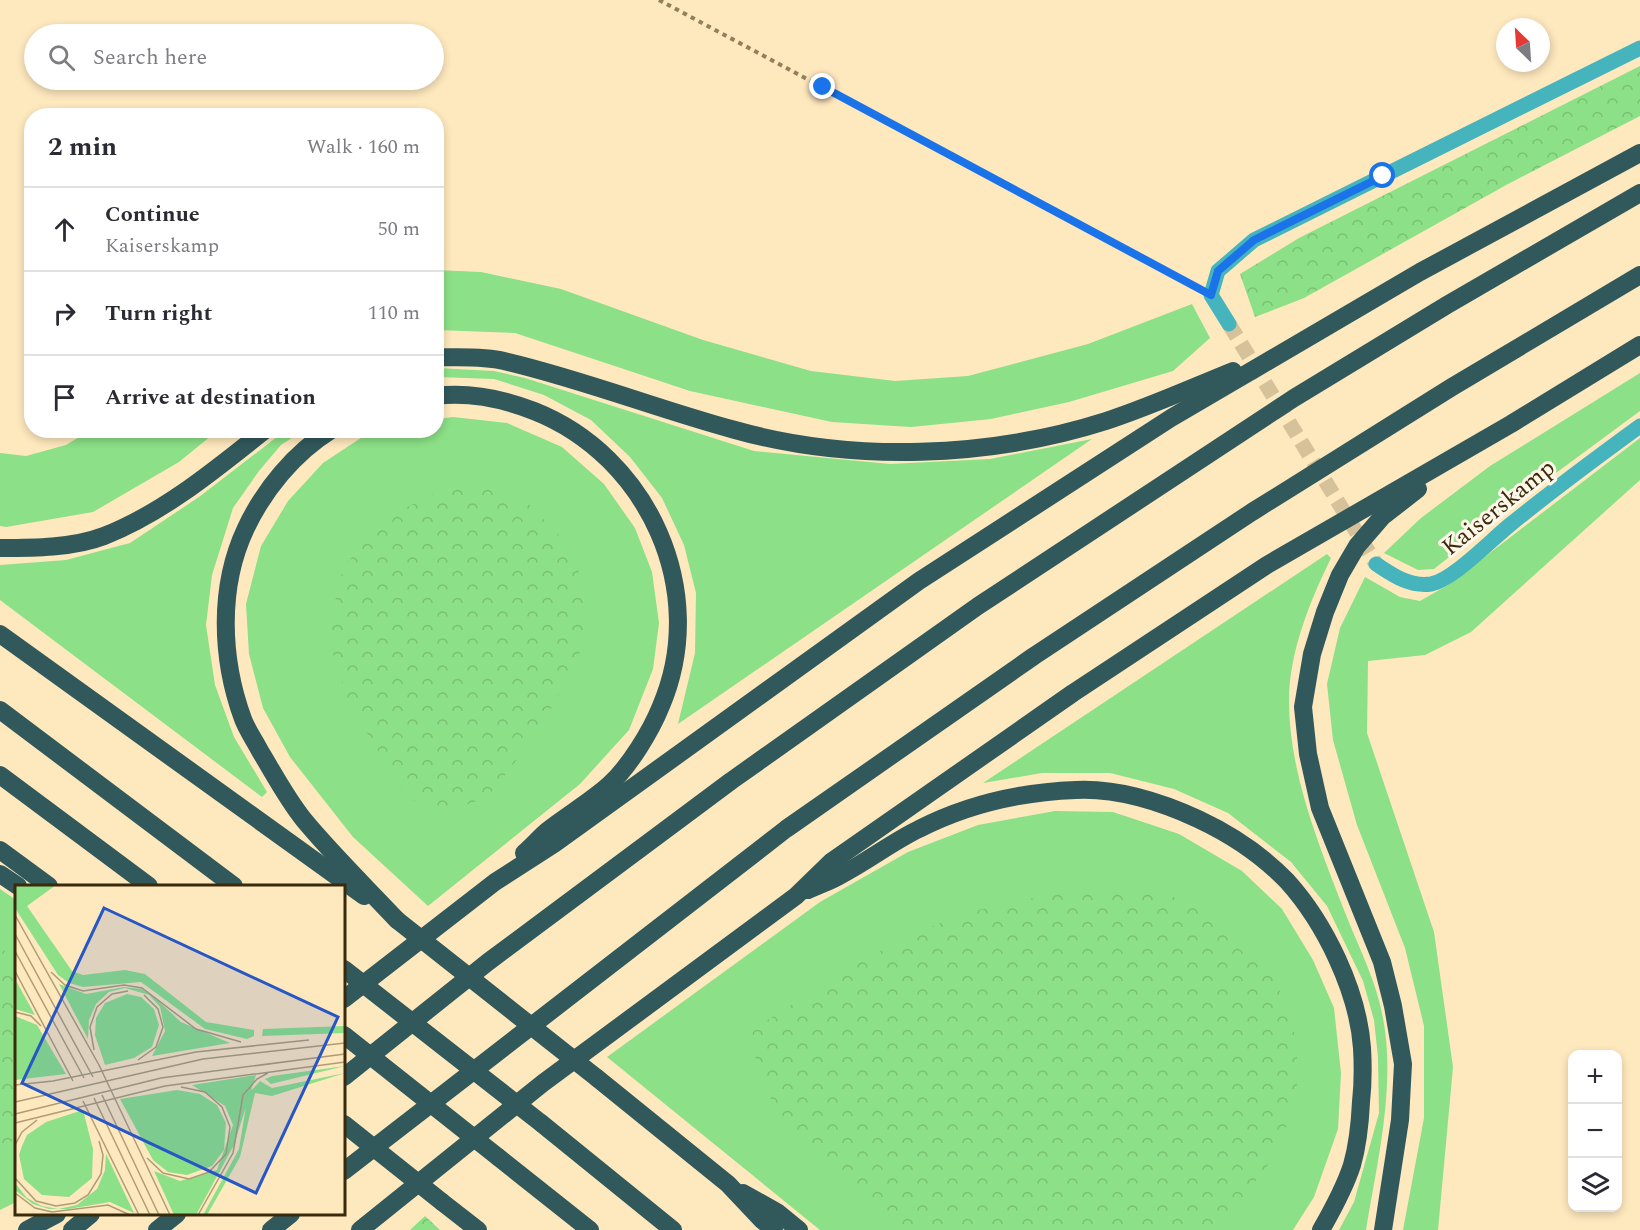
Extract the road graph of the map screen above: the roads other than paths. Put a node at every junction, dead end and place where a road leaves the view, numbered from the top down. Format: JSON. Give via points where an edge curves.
{"nodes":[{"id":1,"x":1640,"y":48,"type":"edge"},
{"id":2,"x":1640,"y":153,"type":"edge"},
{"id":3,"x":1640,"y":194,"type":"edge"},
{"id":4,"x":1640,"y":275,"type":"edge"},
{"id":5,"x":1229,"y":324,"type":"tunnel mouth"},
{"id":6,"x":1640,"y":345,"type":"edge"},
{"id":7,"x":1288,"y":350,"type":"junction"},
{"id":8,"x":444,"y":357,"type":"edge"},
{"id":9,"x":444,"y":395,"type":"edge"},
{"id":10,"x":1511,"y":424,"type":"junction"},
{"id":11,"x":1640,"y":426,"type":"edge"},
{"id":12,"x":255,"y":438,"type":"edge"},
{"id":13,"x":319,"y":438,"type":"edge"},
{"id":14,"x":0,"y":548,"type":"edge"},
{"id":15,"x":1376,"y":564,"type":"tunnel mouth"},
{"id":16,"x":0,"y":634,"type":"edge"},
{"id":17,"x":0,"y":710,"type":"edge"},
{"id":18,"x":0,"y":775,"type":"edge"},
{"id":19,"x":0,"y":850,"type":"edge"},
{"id":20,"x":0,"y":874,"type":"edge"},
{"id":21,"x":495,"y":882,"type":"junction"},
{"id":22,"x":16,"y":885,"type":"edge"},
{"id":23,"x":48,"y":885,"type":"edge"},
{"id":24,"x":148,"y":885,"type":"edge"},
{"id":25,"x":233,"y":885,"type":"edge"},
{"id":26,"x":796,"y":896,"type":"junction"},
{"id":27,"x":397,"y":920,"type":"junction"},
{"id":28,"x":345,"y":970,"type":"edge"},
{"id":29,"x":345,"y":998,"type":"edge"},
{"id":30,"x":345,"y":1036,"type":"edge"},
{"id":31,"x":345,"y":1076,"type":"edge"},
{"id":32,"x":345,"y":1125,"type":"edge"},
{"id":33,"x":345,"y":1170,"type":"edge"},
{"id":34,"x":728,"y":1184,"type":"junction"},
{"id":35,"x":55,"y":1215,"type":"edge"},
{"id":36,"x":90,"y":1215,"type":"edge"},
{"id":37,"x":176,"y":1215,"type":"edge"},
{"id":38,"x":290,"y":1215,"type":"edge"},
{"id":39,"x":27,"y":1230,"type":"edge"},
{"id":40,"x":72,"y":1230,"type":"edge"},
{"id":41,"x":158,"y":1230,"type":"edge"},
{"id":42,"x":271,"y":1230,"type":"edge"},
{"id":43,"x":360,"y":1230,"type":"edge"},
{"id":44,"x":478,"y":1230,"type":"edge"},
{"id":45,"x":590,"y":1230,"type":"edge"},
{"id":46,"x":673,"y":1230,"type":"edge"},
{"id":47,"x":774,"y":1230,"type":"edge"},
{"id":48,"x":799,"y":1230,"type":"edge"},
{"id":49,"x":1321,"y":1230,"type":"edge"},
{"id":50,"x":1383,"y":1230,"type":"edge"}],
"edges":[{"from":1,"to":5,"type":"street","via":[[1254,240],[1218,271],[1211,295]]},
{"from":2,"to":7,"type":"highway","via":[[1420,272]]},
{"from":3,"to":31,"type":"highway","via":[[1294,398],[978,606],[731,781],[488,962]]},
{"from":4,"to":33,"type":"highway","via":[[1262,506],[1034,656],[786,829]]},
{"from":6,"to":10,"type":"highway"},
{"from":7,"to":8,"type":"highway","via":[[1106,421],[981,447],[910,451],[855,451],[784,443],[685,417],[502,360]]},
{"from":7,"to":21,"type":"highway","via":[[1171,418],[929,574],[554,844]]},
{"from":9,"to":21,"type":"highway","via":[[510,401],[585,437],[617,468],[658,526],[680,614],[676,658],[662,704],[645,739],[610,784],[546,832]]},
{"from":10,"to":26,"type":"highway","via":[[1267,566],[1082,687],[831,862]]},
{"from":10,"to":50,"type":"highway","via":[[1414,492],[1382,518],[1357,546],[1324,612],[1303,707],[1320,808],[1382,962],[1403,1064],[1401,1120]]},
{"from":11,"to":15,"type":"street","name":"Kaiserskamp","via":[[1536,504],[1457,570],[1433,584],[1415,585]]},
{"from":12,"to":14,"type":"highway","via":[[155,510],[103,536],[47,548]]},
{"from":13,"to":27,"type":"highway","via":[[278,476],[253,513],[237,547],[227,589],[225,627],[231,673],[243,720],[303,819]]},
{"from":16,"to":27,"type":"highway"},
{"from":17,"to":25,"type":"highway"},
{"from":18,"to":24,"type":"highway"},
{"from":19,"to":23,"type":"highway"},
{"from":20,"to":22,"type":"highway"},
{"from":21,"to":29,"type":"highway"},
{"from":26,"to":43,"type":"highway","via":[[543,1083]]},
{"from":26,"to":49,"type":"highway","via":[[842,875],[920,828],[975,806],[1029,793],[1079,789],[1126,794],[1173,807],[1253,851],[1287,881],[1317,921],[1339,962],[1353,1000],[1362,1046],[1360,1128],[1352,1165]]},
{"from":27,"to":34,"type":"highway","bridge":true},
{"from":28,"to":46,"type":"highway","bridge":true},
{"from":30,"to":45,"type":"highway","bridge":true},
{"from":32,"to":44,"type":"highway","bridge":true},
{"from":34,"to":47,"type":"highway"},
{"from":34,"to":48,"type":"highway","via":[[777,1212]]},
{"from":35,"to":39,"type":"highway"},
{"from":36,"to":40,"type":"highway"},
{"from":37,"to":41,"type":"highway"},
{"from":38,"to":42,"type":"highway"}]}
